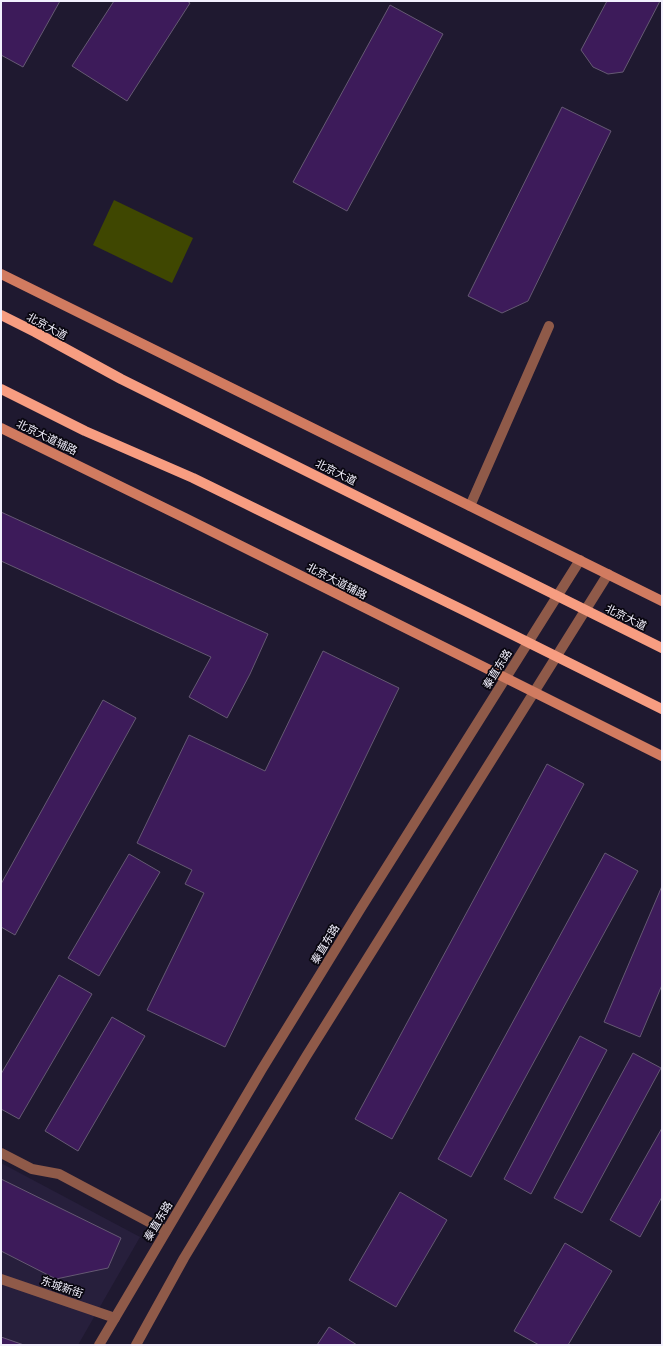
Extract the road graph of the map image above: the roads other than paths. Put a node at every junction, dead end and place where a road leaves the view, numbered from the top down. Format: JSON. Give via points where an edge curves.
{"nodes":[{"id":1,"x":1,"y":274,"type":"edge"},
{"id":2,"x":1,"y":315,"type":"edge"},
{"id":3,"x":549,"y":326,"type":"dead end"},
{"id":4,"x":1,"y":389,"type":"edge"},
{"id":5,"x":1,"y":428,"type":"edge"},
{"id":6,"x":470,"y":506,"type":"junction"},
{"id":7,"x":580,"y":560,"type":"junction"},
{"id":8,"x":608,"y":574,"type":"junction"},
{"id":9,"x":557,"y":596,"type":"junction"},
{"id":10,"x":662,"y":601,"type":"edge"},
{"id":11,"x":585,"y":610,"type":"junction"},
{"id":12,"x":527,"y":642,"type":"junction"},
{"id":13,"x":662,"y":648,"type":"edge"},
{"id":14,"x":556,"y":656,"type":"junction"},
{"id":15,"x":505,"y":679,"type":"junction"},
{"id":16,"x":533,"y":693,"type":"junction"},
{"id":17,"x":662,"y":709,"type":"edge"},
{"id":18,"x":662,"y":756,"type":"edge"},
{"id":19,"x":1,"y":1153,"type":"edge"},
{"id":20,"x":166,"y":1231,"type":"junction"},
{"id":21,"x":1,"y":1279,"type":"edge"},
{"id":22,"x":115,"y":1318,"type":"junction"},
{"id":23,"x":99,"y":1345,"type":"edge"},
{"id":24,"x":136,"y":1345,"type":"edge"}],
"edges":[{"from":1,"to":6,"type":"main road"},
{"from":2,"to":9,"type":"main road","name":"北京大道","via":[[121,379]]},
{"from":3,"to":6,"type":"street"},
{"from":4,"to":12,"type":"main road","via":[[85,431],[193,478]]},
{"from":5,"to":15,"type":"main road","name":"北京大道辅路"},
{"from":6,"to":7,"type":"main road"},
{"from":7,"to":8,"type":"main road"},
{"from":7,"to":9,"type":"street","name":"秦直东路"},
{"from":8,"to":10,"type":"main road"},
{"from":8,"to":11,"type":"street"},
{"from":9,"to":11,"type":"main road","name":"北京大道"},
{"from":9,"to":12,"type":"street","name":"秦直东路"},
{"from":11,"to":13,"type":"main road","name":"北京大道"},
{"from":11,"to":14,"type":"street"},
{"from":12,"to":14,"type":"main road"},
{"from":12,"to":15,"type":"street","name":"秦直东路"},
{"from":14,"to":16,"type":"street"},
{"from":14,"to":17,"type":"main road"},
{"from":15,"to":16,"type":"main road","name":"北京大道辅路"},
{"from":15,"to":20,"type":"street","name":"秦直东路","via":[[262,1069]]},
{"from":16,"to":18,"type":"main road","name":"北京大道辅路"},
{"from":16,"to":24,"type":"street","via":[[307,1055],[184,1258]]},
{"from":19,"to":20,"type":"street","via":[[32,1169],[59,1174]]},
{"from":20,"to":22,"type":"street","name":"秦直东路"},
{"from":21,"to":22,"type":"street","name":"东城新街"},
{"from":22,"to":23,"type":"street","name":"秦直东路"}]}
